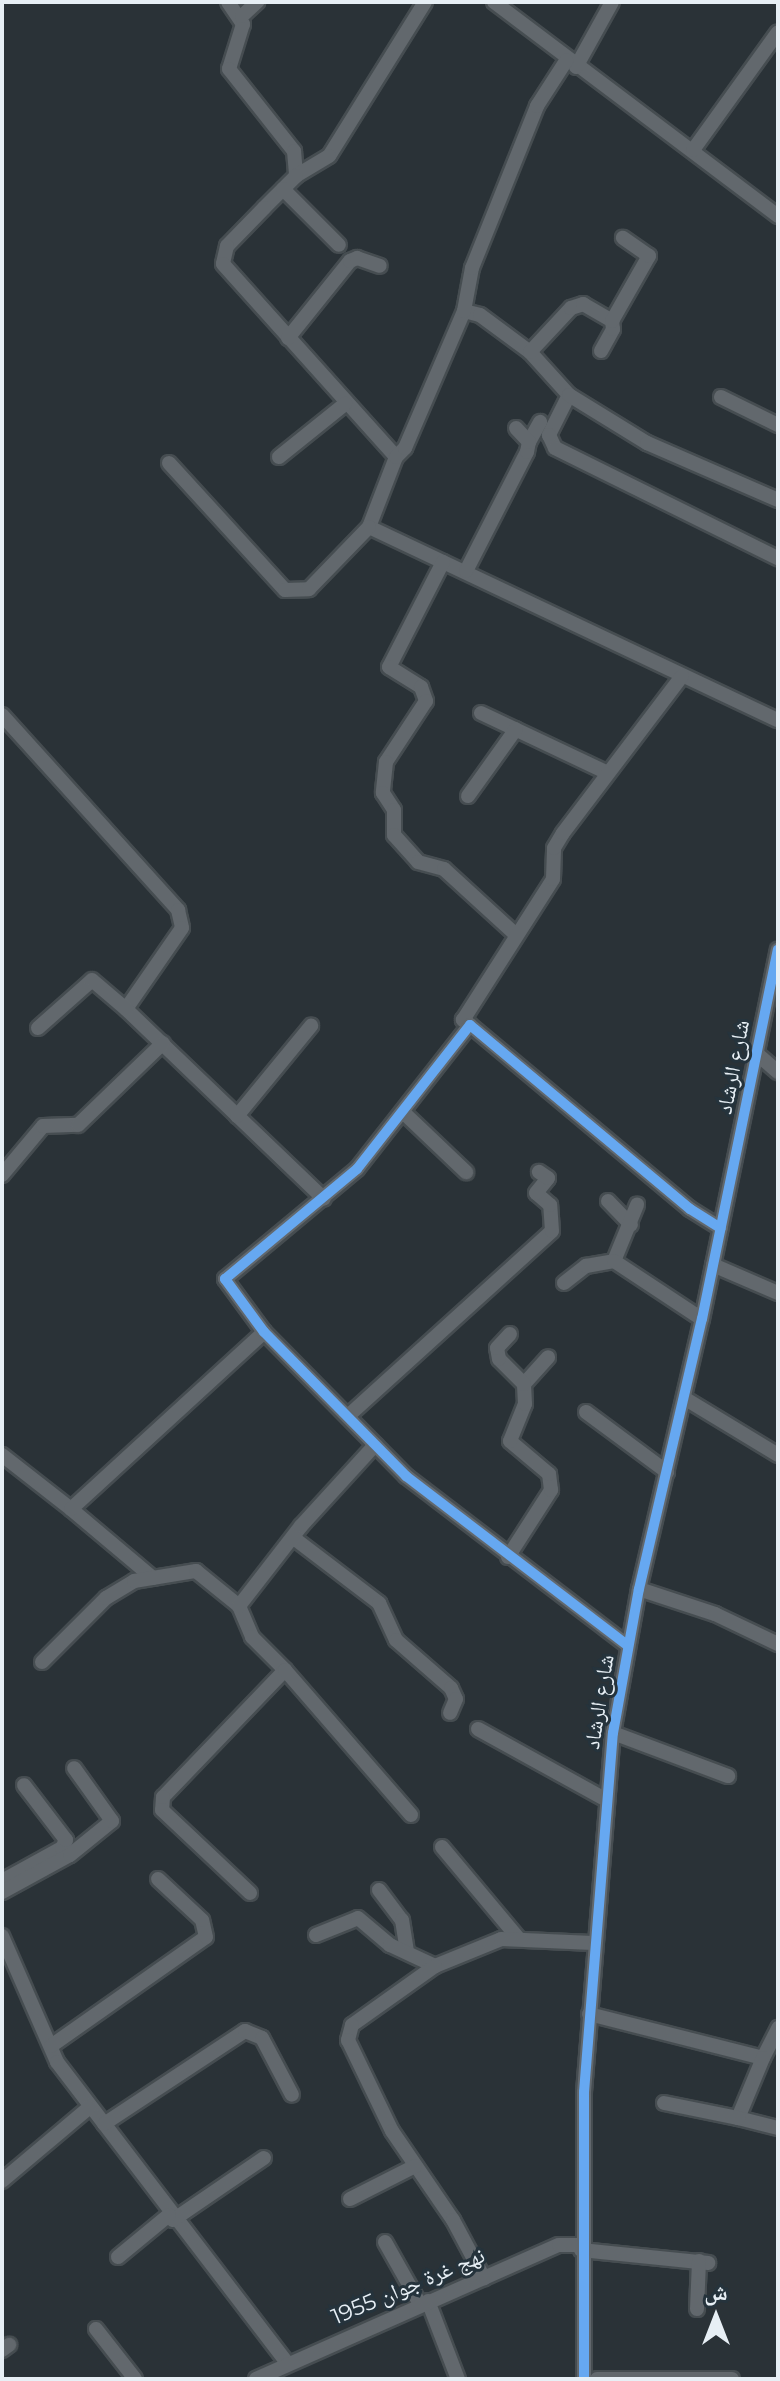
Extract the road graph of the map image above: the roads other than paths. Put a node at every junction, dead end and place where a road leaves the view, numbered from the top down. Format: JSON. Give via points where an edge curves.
{"nodes":[{"id":1,"x":228,"y":2,"type":"edge"},
{"id":2,"x":257,"y":2,"type":"edge"},
{"id":3,"x":425,"y":2,"type":"edge"},
{"id":4,"x":494,"y":2,"type":"edge"},
{"id":5,"x":608,"y":3,"type":"edge"},
{"id":6,"x":242,"y":16,"type":"junction"},
{"id":7,"x":778,"y":32,"type":"edge"},
{"id":8,"x":571,"y":64,"type":"junction"},
{"id":9,"x":693,"y":150,"type":"junction"},
{"id":10,"x":296,"y":176,"type":"junction"},
{"id":11,"x":283,"y":189,"type":"junction"},
{"id":12,"x":778,"y":216,"type":"edge"},
{"id":13,"x":623,"y":238,"type":"dead end"},
{"id":14,"x":339,"y":245,"type":"dead end"},
{"id":15,"x":380,"y":266,"type":"dead end"},
{"id":16,"x":464,"y":311,"type":"junction"},
{"id":17,"x":612,"y":321,"type":"junction"},
{"id":18,"x":288,"y":338,"type":"junction"},
{"id":19,"x":601,"y":351,"type":"dead end"},
{"id":20,"x":530,"y":352,"type":"junction"},
{"id":21,"x":569,"y":395,"type":"junction"},
{"id":22,"x":721,"y":397,"type":"dead end"},
{"id":23,"x":345,"y":404,"type":"junction"},
{"id":24,"x":540,"y":422,"type":"dead end"},
{"id":25,"x":778,"y":425,"type":"edge"},
{"id":26,"x":516,"y":428,"type":"dead end"},
{"id":27,"x":529,"y":442,"type":"junction"},
{"id":28,"x":279,"y":457,"type":"dead end"},
{"id":29,"x":396,"y":457,"type":"junction"},
{"id":30,"x":169,"y":463,"type":"dead end"},
{"id":31,"x":778,"y":500,"type":"edge"},
{"id":32,"x":369,"y":527,"type":"junction"},
{"id":33,"x":778,"y":558,"type":"edge"},
{"id":34,"x":443,"y":562,"type":"junction"},
{"id":35,"x":466,"y":571,"type":"junction"},
{"id":36,"x":682,"y":676,"type":"junction"},
{"id":37,"x":481,"y":713,"type":"dead end"},
{"id":38,"x":2,"y":715,"type":"edge"},
{"id":39,"x":778,"y":720,"type":"edge"},
{"id":40,"x":516,"y":729,"type":"junction"},
{"id":41,"x":608,"y":773,"type":"junction"},
{"id":42,"x":468,"y":796,"type":"dead end"},
{"id":43,"x":516,"y":935,"type":"junction"},
{"id":44,"x":778,"y":950,"type":"edge"},
{"id":45,"x":126,"y":1009,"type":"junction"},
{"id":46,"x":470,"y":1025,"type":"junction"},
{"id":47,"x":311,"y":1026,"type":"dead end"},
{"id":48,"x":38,"y":1028,"type":"dead end"},
{"id":49,"x":163,"y":1043,"type":"junction"},
{"id":50,"x":756,"y":1053,"type":"junction"},
{"id":51,"x":778,"y":1072,"type":"edge"},
{"id":52,"x":404,"y":1113,"type":"junction"},
{"id":53,"x":237,"y":1116,"type":"junction"},
{"id":54,"x":5,"y":1164,"type":"edge"},
{"id":55,"x":466,"y":1172,"type":"dead end"},
{"id":56,"x":539,"y":1172,"type":"dead end"},
{"id":57,"x":324,"y":1199,"type":"junction"},
{"id":58,"x":608,"y":1201,"type":"dead end"},
{"id":59,"x":637,"y":1205,"type":"dead end"},
{"id":60,"x":631,"y":1225,"type":"junction"},
{"id":61,"x":721,"y":1228,"type":"junction"},
{"id":62,"x":614,"y":1261,"type":"junction"},
{"id":63,"x":713,"y":1265,"type":"junction"},
{"id":64,"x":564,"y":1283,"type":"dead end"},
{"id":65,"x":778,"y":1293,"type":"edge"},
{"id":66,"x":702,"y":1319,"type":"junction"},
{"id":67,"x":264,"y":1332,"type":"junction"},
{"id":68,"x":510,"y":1334,"type":"dead end"},
{"id":69,"x":548,"y":1357,"type":"dead end"},
{"id":70,"x":524,"y":1384,"type":"junction"},
{"id":71,"x":684,"y":1398,"type":"junction"},
{"id":72,"x":586,"y":1412,"type":"dead end"},
{"id":73,"x":348,"y":1416,"type":"junction"},
{"id":74,"x":375,"y":1445,"type":"junction"},
{"id":75,"x":2,"y":1455,"type":"edge"},
{"id":76,"x":778,"y":1455,"type":"edge"},
{"id":77,"x":667,"y":1472,"type":"junction"},
{"id":78,"x":71,"y":1509,"type":"junction"},
{"id":79,"x":295,"y":1539,"type":"junction"},
{"id":80,"x":508,"y":1557,"type":"junction"},
{"id":81,"x":153,"y":1578,"type":"junction"},
{"id":82,"x":639,"y":1589,"type":"junction"},
{"id":83,"x":239,"y":1606,"type":"junction"},
{"id":84,"x":778,"y":1644,"type":"edge"},
{"id":85,"x":627,"y":1645,"type":"junction"},
{"id":86,"x":42,"y":1662,"type":"dead end"},
{"id":87,"x":285,"y":1670,"type":"junction"},
{"id":88,"x":450,"y":1713,"type":"dead end"},
{"id":89,"x":478,"y":1729,"type":"dead end"},
{"id":90,"x":613,"y":1733,"type":"junction"},
{"id":91,"x":74,"y":1768,"type":"dead end"},
{"id":92,"x":728,"y":1776,"type":"dead end"},
{"id":93,"x":24,"y":1785,"type":"dead end"},
{"id":94,"x":605,"y":1799,"type":"junction"},
{"id":95,"x":411,"y":1815,"type":"dead end"},
{"id":96,"x":442,"y":1847,"type":"dead end"},
{"id":97,"x":158,"y":1879,"type":"dead end"},
{"id":98,"x":2,"y":1881,"type":"edge"},
{"id":99,"x":379,"y":1890,"type":"dead end"},
{"id":100,"x":2,"y":1892,"type":"edge"},
{"id":101,"x":250,"y":1893,"type":"dead end"},
{"id":102,"x":316,"y":1935,"type":"dead end"},
{"id":103,"x":2,"y":1936,"type":"edge"},
{"id":104,"x":518,"y":1938,"type":"junction"},
{"id":105,"x":593,"y":1943,"type":"junction"},
{"id":106,"x":407,"y":1951,"type":"junction"},
{"id":107,"x":6,"y":1958,"type":"edge"},
{"id":108,"x":435,"y":1966,"type":"junction"},
{"id":109,"x":589,"y":2014,"type":"junction"},
{"id":110,"x":778,"y":2028,"type":"edge"},
{"id":111,"x":51,"y":2046,"type":"junction"},
{"id":112,"x":763,"y":2058,"type":"junction"},
{"id":113,"x":292,"y":2095,"type":"dead end"},
{"id":114,"x":664,"y":2103,"type":"dead end"},
{"id":115,"x":90,"y":2107,"type":"junction"},
{"id":116,"x":738,"y":2118,"type":"junction"},
{"id":117,"x":104,"y":2124,"type":"junction"},
{"id":118,"x":778,"y":2128,"type":"edge"},
{"id":119,"x":264,"y":2158,"type":"dead end"},
{"id":120,"x":415,"y":2166,"type":"junction"},
{"id":121,"x":2,"y":2181,"type":"edge"},
{"id":122,"x":350,"y":2199,"type":"dead end"},
{"id":123,"x":171,"y":2218,"type":"junction"},
{"id":124,"x":385,"y":2242,"type":"dead end"},
{"id":125,"x":581,"y":2248,"type":"junction"},
{"id":126,"x":118,"y":2257,"type":"dead end"},
{"id":127,"x":484,"y":2278,"type":"junction"},
{"id":128,"x":424,"y":2302,"type":"junction"},
{"id":129,"x":697,"y":2309,"type":"dead end"},
{"id":130,"x":96,"y":2329,"type":"dead end"},
{"id":131,"x":287,"y":2363,"type":"junction"},
{"id":132,"x":697,"y":2377,"type":"edge"},
{"id":133,"x":135,"y":2379,"type":"edge"},
{"id":134,"x":256,"y":2379,"type":"edge"},
{"id":135,"x":458,"y":2379,"type":"edge"},
{"id":136,"x":584,"y":2379,"type":"edge"},
{"id":137,"x":597,"y":2379,"type":"edge"},
{"id":138,"x":732,"y":2379,"type":"edge"}],
"edges":[{"from":1,"to":6,"type":"street"},
{"from":2,"to":6,"type":"street"},
{"from":3,"to":10,"type":"street","via":[[329,156]]},
{"from":4,"to":8,"type":"street"},
{"from":5,"to":8,"type":"street"},
{"from":6,"to":10,"type":"street","via":[[229,69],[294,151]]},
{"from":7,"to":9,"type":"street"},
{"from":8,"to":9,"type":"street"},
{"from":8,"to":16,"type":"street","via":[[537,106],[472,268]]},
{"from":9,"to":12,"type":"street","via":[[745,196]]},
{"from":10,"to":11,"type":"street"},
{"from":11,"to":14,"type":"street"},
{"from":11,"to":18,"type":"street","via":[[227,246],[223,264]]},
{"from":13,"to":17,"type":"street","via":[[649,256]]},
{"from":15,"to":18,"type":"street","via":[[357,258],[350,261]]},
{"from":16,"to":20,"type":"street","via":[[480,315]]},
{"from":16,"to":29,"type":"street","via":[[405,448]]},
{"from":17,"to":19,"type":"street"},
{"from":17,"to":20,"type":"street","via":[[583,304],[571,308]]},
{"from":18,"to":23,"type":"street"},
{"from":20,"to":21,"type":"street"},
{"from":21,"to":31,"type":"street","via":[[647,443]]},
{"from":21,"to":33,"type":"street","via":[[549,435],[555,448]]},
{"from":22,"to":25,"type":"street"},
{"from":23,"to":28,"type":"street"},
{"from":23,"to":29,"type":"street"},
{"from":24,"to":27,"type":"street"},
{"from":26,"to":27,"type":"street"},
{"from":27,"to":35,"type":"street"},
{"from":29,"to":32,"type":"street"},
{"from":30,"to":32,"type":"street","via":[[285,590],[309,589]]},
{"from":32,"to":34,"type":"street"},
{"from":34,"to":35,"type":"street"},
{"from":34,"to":43,"type":"street","via":[[389,667],[421,687],[426,701],[386,762],[383,793],[394,810],[394,835],[418,862],[444,869]]},
{"from":35,"to":36,"type":"street"},
{"from":36,"to":39,"type":"street"},
{"from":36,"to":41,"type":"street"},
{"from":37,"to":40,"type":"street"},
{"from":38,"to":45,"type":"street","via":[[178,910],[182,928]]},
{"from":40,"to":41,"type":"street"},
{"from":40,"to":42,"type":"street"},
{"from":41,"to":43,"type":"street","via":[[554,848],[553,879]]},
{"from":43,"to":46,"type":"street","via":[[463,1020]]},
{"from":44,"to":50,"type":"street","name":"شارع الرشاد"},
{"from":45,"to":48,"type":"street","via":[[92,980]]},
{"from":45,"to":49,"type":"street"},
{"from":46,"to":52,"type":"street"},
{"from":46,"to":61,"type":"street","via":[[690,1209]]},
{"from":47,"to":53,"type":"street"},
{"from":49,"to":53,"type":"street"},
{"from":49,"to":54,"type":"street","via":[[78,1125],[43,1126]]},
{"from":50,"to":51,"type":"street"},
{"from":50,"to":61,"type":"street","name":"شارع الرشاد"},
{"from":52,"to":55,"type":"street"},
{"from":52,"to":57,"type":"street"},
{"from":53,"to":57,"type":"street"},
{"from":56,"to":73,"type":"street","via":[[548,1178],[536,1193],[550,1205],[552,1231]]},
{"from":57,"to":67,"type":"street","via":[[225,1279]]},
{"from":58,"to":60,"type":"street"},
{"from":59,"to":60,"type":"street"},
{"from":60,"to":62,"type":"street"},
{"from":61,"to":63,"type":"street","name":"شارع الرشاد"},
{"from":62,"to":64,"type":"street","via":[[586,1266]]},
{"from":62,"to":66,"type":"street"},
{"from":63,"to":65,"type":"street"},
{"from":63,"to":66,"type":"street","name":"شارع الرشاد"},
{"from":66,"to":71,"type":"street","name":"شارع الرشاد"},
{"from":67,"to":73,"type":"street"},
{"from":67,"to":78,"type":"street"},
{"from":68,"to":70,"type":"street","via":[[497,1348],[499,1359]]},
{"from":69,"to":70,"type":"street"},
{"from":70,"to":80,"type":"street","via":[[525,1404],[510,1441],[549,1474],[551,1490]]},
{"from":71,"to":76,"type":"street"},
{"from":71,"to":77,"type":"street","name":"شارع الرشاد"},
{"from":72,"to":77,"type":"street"},
{"from":73,"to":74,"type":"street"},
{"from":74,"to":79,"type":"street"},
{"from":74,"to":80,"type":"street"},
{"from":75,"to":78,"type":"street"},
{"from":77,"to":82,"type":"street","name":"شارع الرشاد"},
{"from":78,"to":81,"type":"street"},
{"from":79,"to":83,"type":"street"},
{"from":79,"to":88,"type":"street","via":[[379,1603],[396,1640],[451,1688],[456,1699]]},
{"from":80,"to":85,"type":"street"},
{"from":81,"to":83,"type":"street","via":[[196,1571]]},
{"from":81,"to":86,"type":"street","via":[[134,1581],[106,1598]]},
{"from":82,"to":84,"type":"street","via":[[715,1614]]},
{"from":82,"to":85,"type":"street","name":"شارع الرشاد"},
{"from":83,"to":87,"type":"street","via":[[252,1637]]},
{"from":85,"to":90,"type":"street","name":"شارع الرشاد"},
{"from":87,"to":95,"type":"street"},
{"from":87,"to":101,"type":"street","via":[[163,1797],[162,1810]]},
{"from":89,"to":94,"type":"street"},
{"from":90,"to":92,"type":"street"},
{"from":90,"to":94,"type":"street","name":"شارع الرشاد"},
{"from":91,"to":100,"type":"street","via":[[112,1821],[70,1855]]},
{"from":93,"to":98,"type":"street","via":[[66,1840],[62,1848]]},
{"from":94,"to":105,"type":"street","name":"شارع الرشاد"},
{"from":96,"to":104,"type":"street"},
{"from":97,"to":111,"type":"street","via":[[202,1920],[206,1937]]},
{"from":99,"to":106,"type":"street","via":[[402,1920]]},
{"from":102,"to":106,"type":"street","via":[[358,1918],[390,1945]]},
{"from":103,"to":107,"type":"street"},
{"from":104,"to":105,"type":"street"},
{"from":104,"to":108,"type":"street","via":[[487,1943]]},
{"from":105,"to":109,"type":"street","name":"شارع الرشاد"},
{"from":106,"to":108,"type":"street"},
{"from":107,"to":111,"type":"street"},
{"from":108,"to":120,"type":"street","via":[[352,2025],[348,2040],[370,2093]]},
{"from":109,"to":112,"type":"street"},
{"from":109,"to":125,"type":"street","name":"شارع الرشاد"},
{"from":110,"to":112,"type":"street"},
{"from":111,"to":115,"type":"street"},
{"from":112,"to":116,"type":"street"},
{"from":113,"to":117,"type":"street","via":[[262,2038],[245,2031]]},
{"from":114,"to":116,"type":"street"},
{"from":115,"to":117,"type":"street"},
{"from":115,"to":121,"type":"street"},
{"from":116,"to":118,"type":"street"},
{"from":117,"to":123,"type":"street"},
{"from":119,"to":123,"type":"street"},
{"from":120,"to":122,"type":"street"},
{"from":120,"to":127,"type":"street"},
{"from":123,"to":126,"type":"street"},
{"from":123,"to":131,"type":"street"},
{"from":124,"to":128,"type":"street"},
{"from":125,"to":127,"type":"street","name":"نهج غرة جوان 1955","via":[[559,2245]]},
{"from":125,"to":129,"type":"street","name":"نهج غرة جوان 1955","via":[[704,2262]]},
{"from":125,"to":136,"type":"street","name":"شارع الرشاد"},
{"from":127,"to":128,"type":"street","name":"نهج غرة جوان 1955"},
{"from":128,"to":131,"type":"street","name":"نهج غرة جوان 1955"},
{"from":128,"to":135,"type":"street"},
{"from":130,"to":133,"type":"street"},
{"from":131,"to":134,"type":"street","name":"نهج غرة جوان 1955"},
{"from":132,"to":137,"type":"street"},
{"from":132,"to":138,"type":"street"}]}
